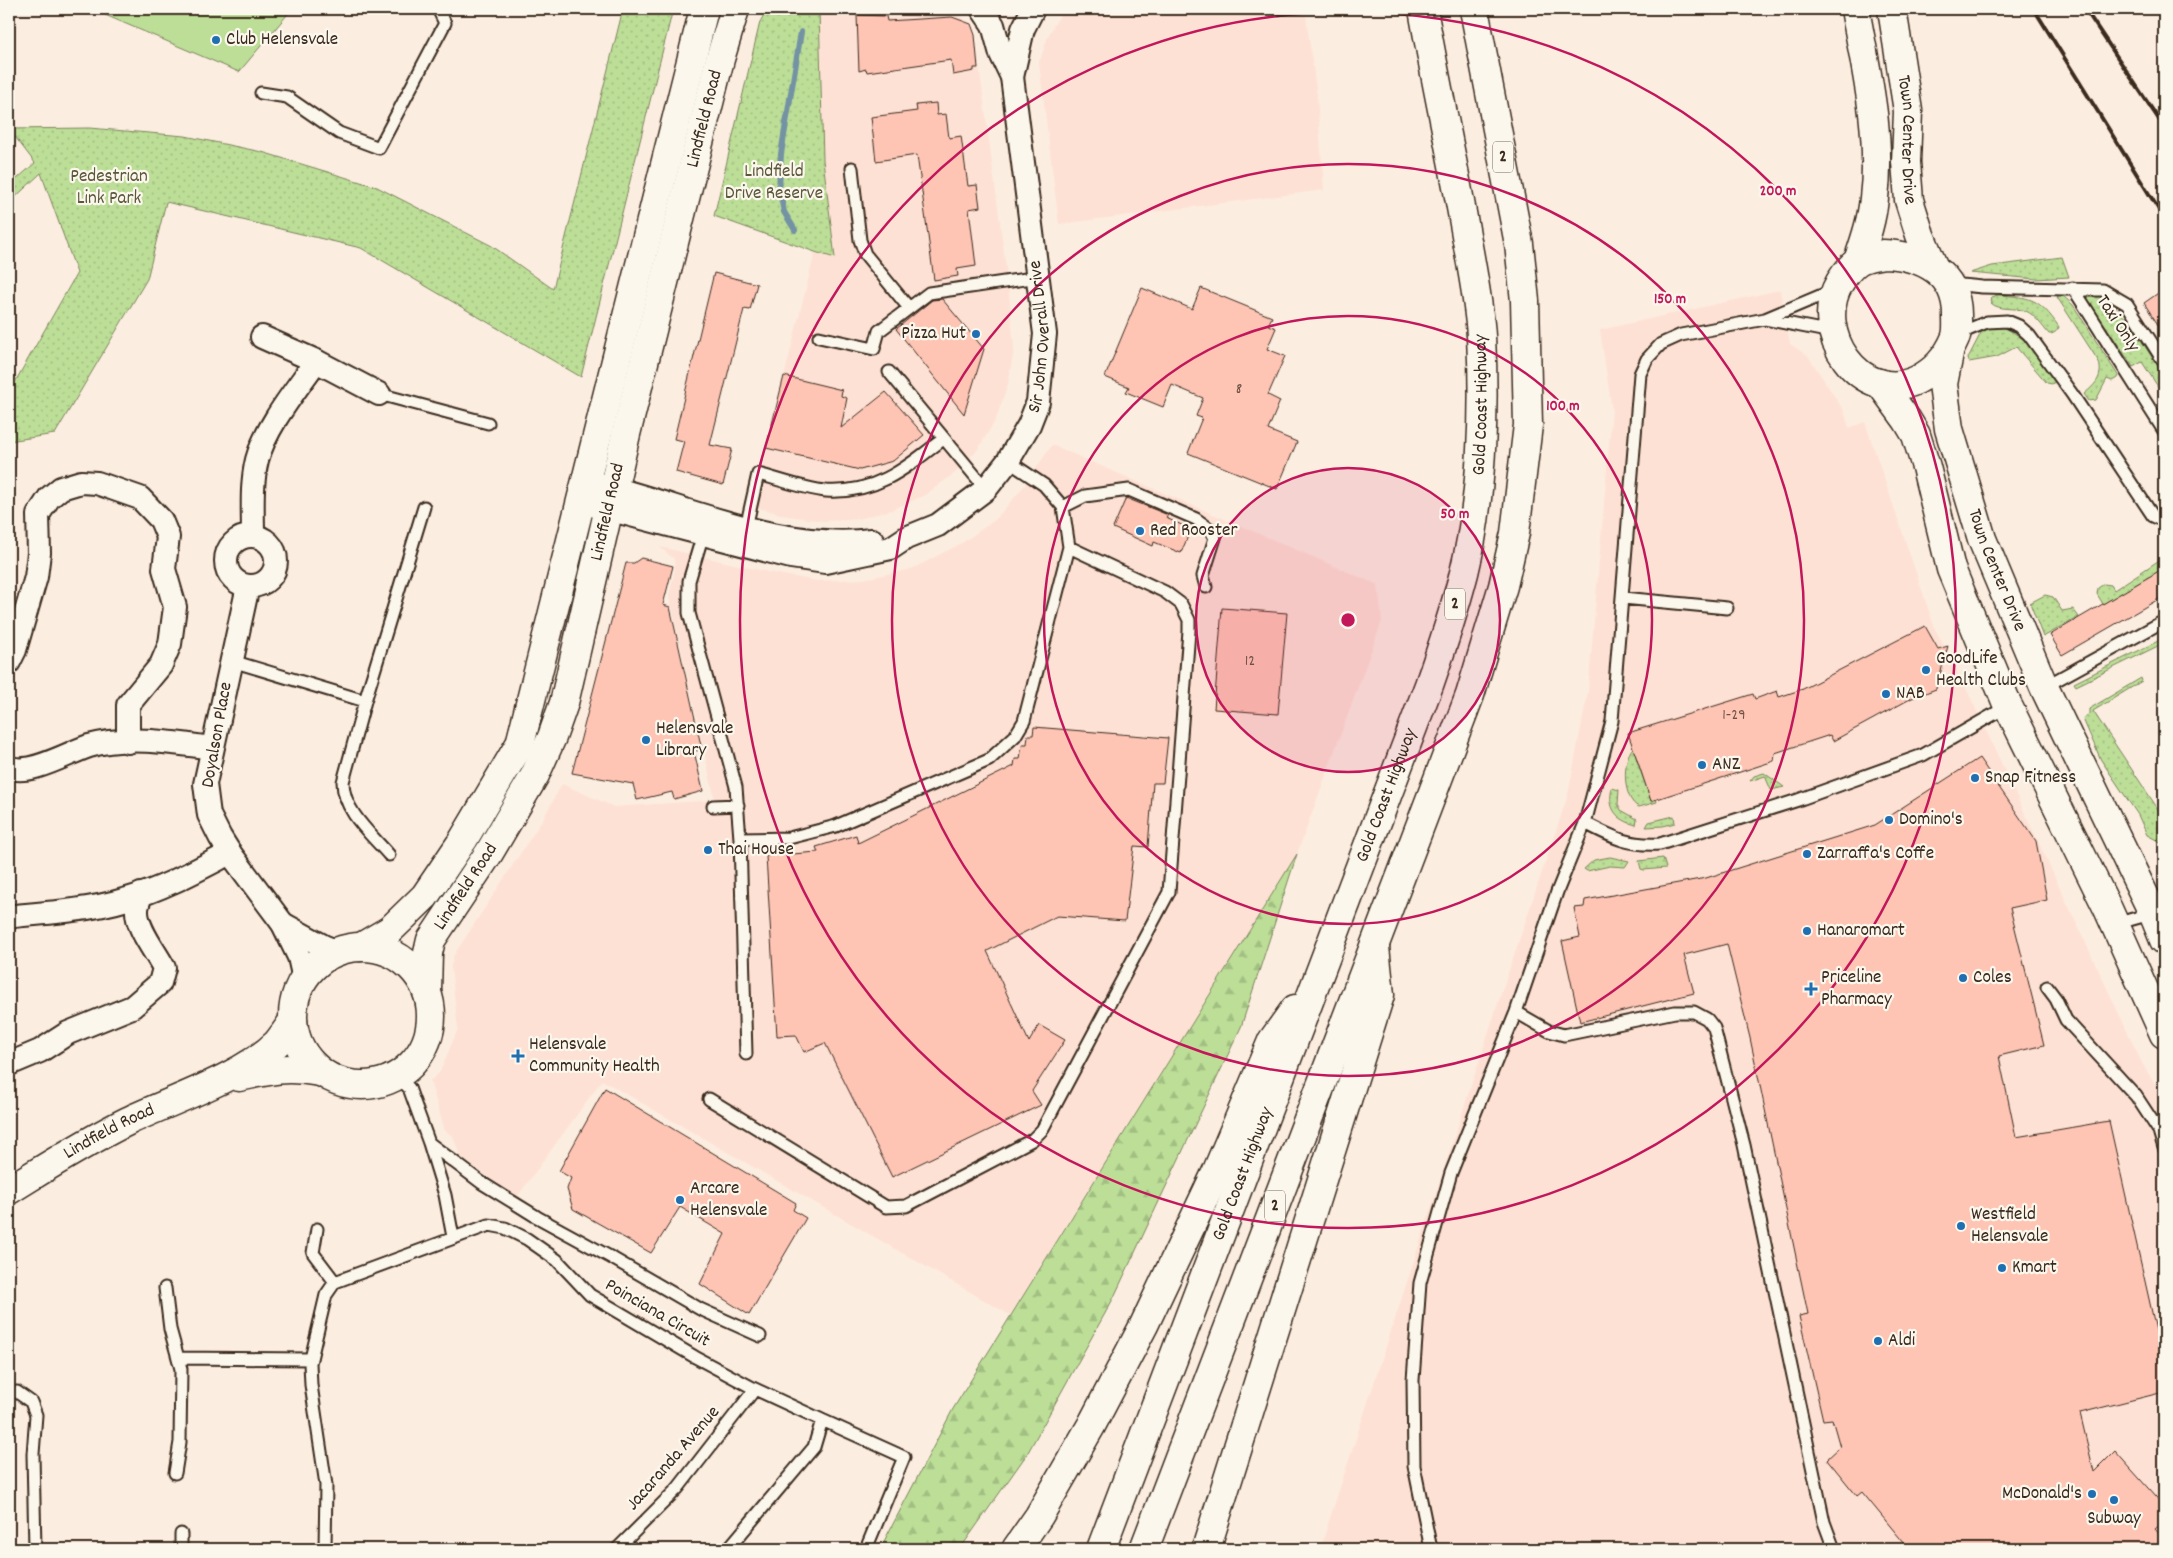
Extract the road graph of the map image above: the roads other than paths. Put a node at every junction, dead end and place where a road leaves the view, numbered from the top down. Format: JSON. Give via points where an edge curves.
{"nodes":[{"id":1,"x":438,"y":9,"type":"edge"},
{"id":2,"x":704,"y":9,"type":"edge"},
{"id":3,"x":735,"y":9,"type":"edge"},
{"id":4,"x":982,"y":9,"type":"edge"},
{"id":5,"x":1033,"y":9,"type":"edge"},
{"id":6,"x":1402,"y":9,"type":"edge"},
{"id":7,"x":1855,"y":9,"type":"edge"},
{"id":8,"x":1892,"y":9,"type":"edge"},
{"id":9,"x":1475,"y":10,"type":"edge"},
{"id":10,"x":1424,"y":20,"type":"edge"},
{"id":11,"x":1012,"y":77,"type":"junction"},
{"id":12,"x":261,"y":93,"type":"dead end"},
{"id":13,"x":852,"y":168,"type":"dead end"},
{"id":14,"x":1858,"y":261,"type":"junction"},
{"id":15,"x":1940,"y":273,"type":"junction"},
{"id":16,"x":1038,"y":277,"type":"junction"},
{"id":17,"x":2073,"y":288,"type":"junction"},
{"id":18,"x":1836,"y":289,"type":"junction"},
{"id":19,"x":908,"y":308,"type":"junction"},
{"id":20,"x":1765,"y":319,"type":"junction"},
{"id":21,"x":1832,"y":332,"type":"junction"},
{"id":22,"x":262,"y":337,"type":"dead end"},
{"id":23,"x":819,"y":337,"type":"dead end"},
{"id":24,"x":1953,"y":344,"type":"junction"},
{"id":25,"x":316,"y":361,"type":"junction"},
{"id":26,"x":2164,"y":362,"type":"edge"},
{"id":27,"x":889,"y":372,"type":"dead end"},
{"id":28,"x":1880,"y":383,"type":"junction"},
{"id":29,"x":379,"y":394,"type":"joint"},
{"id":30,"x":488,"y":422,"type":"dead end"},
{"id":31,"x":2164,"y":431,"type":"edge"},
{"id":32,"x":943,"y":439,"type":"junction"},
{"id":33,"x":1008,"y":461,"type":"junction"},
{"id":34,"x":986,"y":489,"type":"junction"},
{"id":35,"x":583,"y":491,"type":"junction"},
{"id":36,"x":611,"y":499,"type":"junction"},
{"id":37,"x":424,"y":507,"type":"dead end"},
{"id":38,"x":1063,"y":507,"type":"junction"},
{"id":39,"x":2164,"y":521,"type":"edge"},
{"id":40,"x":703,"y":534,"type":"junction"},
{"id":41,"x":253,"y":536,"type":"junction"},
{"id":42,"x":744,"y":536,"type":"junction"},
{"id":43,"x":1069,"y":547,"type":"junction"},
{"id":44,"x":248,"y":586,"type":"junction"},
{"id":45,"x":1206,"y":587,"type":"dead end"},
{"id":46,"x":1623,"y":598,"type":"junction"},
{"id":47,"x":1727,"y":608,"type":"dead end"},
{"id":48,"x":2164,"y":621,"type":"edge"},
{"id":49,"x":232,"y":661,"type":"junction"},
{"id":50,"x":9,"y":662,"type":"edge"},
{"id":51,"x":2044,"y":687,"type":"junction"},
{"id":52,"x":365,"y":701,"type":"junction"},
{"id":53,"x":2008,"y":706,"type":"junction"},
{"id":54,"x":128,"y":742,"type":"junction"},
{"id":55,"x":212,"y":748,"type":"junction"},
{"id":56,"x":9,"y":767,"type":"edge"},
{"id":57,"x":738,"y":805,"type":"junction"},
{"id":58,"x":713,"y":806,"type":"dead end"},
{"id":59,"x":1585,"y":822,"type":"junction"},
{"id":60,"x":740,"y":839,"type":"junction"},
{"id":61,"x":230,"y":853,"type":"junction"},
{"id":62,"x":389,"y":855,"type":"dead end"},
{"id":63,"x":141,"y":894,"type":"junction"},
{"id":64,"x":2159,"y":910,"type":"edge"},
{"id":65,"x":9,"y":918,"type":"edge"},
{"id":66,"x":283,"y":924,"type":"junction"},
{"id":67,"x":2115,"y":924,"type":"junction"},
{"id":68,"x":2164,"y":940,"type":"edge"},
{"id":69,"x":1374,"y":944,"type":"junction"},
{"id":70,"x":349,"y":949,"type":"junction"},
{"id":71,"x":1318,"y":975,"type":"junction"},
{"id":72,"x":304,"y":979,"type":"junction"},
{"id":73,"x":2047,"y":987,"type":"dead end"},
{"id":74,"x":427,"y":990,"type":"junction"},
{"id":75,"x":1516,"y":1012,"type":"junction"},
{"id":76,"x":293,"y":1021,"type":"junction"},
{"id":77,"x":2164,"y":1034,"type":"edge"},
{"id":78,"x":746,"y":1054,"type":"dead end"},
{"id":79,"x":9,"y":1064,"type":"edge"},
{"id":80,"x":320,"y":1072,"type":"junction"},
{"id":81,"x":398,"y":1076,"type":"junction"},
{"id":82,"x":215,"y":1082,"type":"junction"},
{"id":83,"x":709,"y":1099,"type":"dead end"},
{"id":84,"x":429,"y":1142,"type":"junction"},
{"id":85,"x":2164,"y":1148,"type":"edge"},
{"id":86,"x":9,"y":1190,"type":"edge"},
{"id":87,"x":317,"y":1229,"type":"dead end"},
{"id":88,"x":453,"y":1237,"type":"junction"},
{"id":89,"x":335,"y":1282,"type":"junction"},
{"id":90,"x":166,"y":1288,"type":"dead end"},
{"id":91,"x":760,"y":1336,"type":"dead end"},
{"id":92,"x":178,"y":1358,"type":"junction"},
{"id":93,"x":311,"y":1359,"type":"junction"},
{"id":94,"x":755,"y":1389,"type":"junction"},
{"id":95,"x":17,"y":1392,"type":"dead end"},
{"id":96,"x":822,"y":1420,"type":"junction"},
{"id":97,"x":176,"y":1473,"type":"dead end"},
{"id":98,"x":181,"y":1534,"type":"dead end"},
{"id":99,"x":35,"y":1549,"type":"edge"},
{"id":100,"x":181,"y":1549,"type":"edge"},
{"id":101,"x":325,"y":1549,"type":"edge"},
{"id":102,"x":616,"y":1549,"type":"edge"},
{"id":103,"x":728,"y":1549,"type":"edge"},
{"id":104,"x":866,"y":1549,"type":"edge"},
{"id":105,"x":1016,"y":1549,"type":"edge"},
{"id":106,"x":1101,"y":1549,"type":"edge"},
{"id":107,"x":1144,"y":1549,"type":"edge"},
{"id":108,"x":1206,"y":1549,"type":"edge"},
{"id":109,"x":1431,"y":1549,"type":"edge"},
{"id":110,"x":1834,"y":1549,"type":"edge"}],
"edges":[{"from":1,"to":12,"type":"lane","via":[[445,23],[379,148],[339,133],[287,97]]},
{"from":2,"to":35,"type":"main road","name":"Lindfield Road"},
{"from":3,"to":36,"type":"main road","name":"Lindfield Road"},
{"from":4,"to":11,"type":"street","name":"Sir John Overall Drive"},
{"from":5,"to":11,"type":"street","name":"Sir John Overall Drive","via":[[1023,29]]},
{"from":6,"to":10,"type":"main road"},
{"from":7,"to":14,"type":"main road","name":"Town Center Drive","via":[[1870,97],[1876,170],[1869,228]]},
{"from":8,"to":15,"type":"main road","name":"Town Center Drive","via":[[1908,111],[1906,162],[1909,200],[1920,235]]},
{"from":9,"to":69,"type":"main road","number":"2","via":[[1519,244],[1525,301],[1528,425],[1513,542],[1488,638],[1470,695]]},
{"from":10,"to":71,"type":"main road","name":"Gold Coast Highway","number":"2","via":[[1474,278],[1481,335],[1481,452],[1464,572],[1447,633]]},
{"from":11,"to":16,"type":"street","name":"Sir John Overall Drive"},
{"from":13,"to":19,"type":"lane","via":[[864,254]]},
{"from":14,"to":15,"type":"main road","via":[[1883,254],[1901,255],[1923,261]]},
{"from":14,"to":18,"type":"main road","via":[[1846,272]]},
{"from":15,"to":17,"type":"lane","via":[[1962,285]]},
{"from":15,"to":24,"type":"main road","via":[[1957,310]]},
{"from":16,"to":19,"type":"lane","via":[[929,293]]},
{"from":16,"to":33,"type":"street","name":"Sir John Overall Drive","via":[[1045,334],[1038,402]]},
{"from":17,"to":26,"type":"lane","via":[[2103,290],[2127,304]]},
{"from":17,"to":31,"type":"lane","name":"Taxi Only"},
{"from":18,"to":20,"type":"lane"},
{"from":18,"to":21,"type":"main road","via":[[1830,316]]},
{"from":19,"to":23,"type":"lane","via":[[879,331],[874,349]]},
{"from":20,"to":21,"type":"lane"},
{"from":20,"to":46,"type":"lane","via":[[1681,335],[1661,344],[1647,359],[1640,374]]},
{"from":21,"to":28,"type":"main road","via":[[1838,349],[1849,364]]},
{"from":22,"to":25,"type":"street"},
{"from":24,"to":28,"type":"main road","via":[[1929,374],[1902,386]]},
{"from":24,"to":39,"type":"lane","via":[[1987,322],[2007,320],[2019,326],[2072,394],[2153,516]]},
{"from":24,"to":51,"type":"main road","name":"Town Center Drive","via":[[1943,384],[1950,429],[1982,539]]},
{"from":25,"to":29,"type":"street"},
{"from":25,"to":41,"type":"street","via":[[266,435],[257,459],[253,480]]},
{"from":27,"to":32,"type":"lane"},
{"from":28,"to":53,"type":"main road","name":"Town Center Drive","via":[[1916,435],[1951,569]]},
{"from":29,"to":30,"type":"lane"},
{"from":32,"to":34,"type":"lane"},
{"from":32,"to":42,"type":"lane","via":[[903,470],[880,482],[855,489],[824,491],[758,474]]},
{"from":33,"to":34,"type":"street","name":"Sir John Overall Drive"},
{"from":33,"to":38,"type":"lane","via":[[1044,485]]},
{"from":34,"to":42,"type":"street","name":"Sir John Overall Drive","via":[[938,525],[891,548],[825,562],[791,557]]},
{"from":35,"to":36,"type":"street","name":"Sir John Overall Drive"},
{"from":35,"to":70,"type":"main road","name":"Lindfield Road","via":[[520,744],[463,840],[425,896],[390,930]]},
{"from":36,"to":40,"type":"street","name":"Sir John Overall Drive"},
{"from":36,"to":42,"type":"street","name":"Sir John Overall Drive"},
{"from":36,"to":74,"type":"main road","name":"Lindfield Road","via":[[564,703],[552,737],[535,776],[432,940],[428,953]]},
{"from":37,"to":52,"type":"lane"},
{"from":38,"to":43,"type":"lane"},
{"from":38,"to":45,"type":"lane","via":[[1086,496],[1129,490],[1196,519],[1215,538],[1203,576]]},
{"from":40,"to":42,"type":"street","name":"Sir John Overall Drive"},
{"from":40,"to":57,"type":"lane","via":[[689,581],[690,613]]},
{"from":41,"to":44,"type":"street","via":[[238,540],[231,546],[226,562],[232,578]]},
{"from":41,"to":44,"type":"street","via":[[261,538],[272,549],[275,565],[266,581]]},
{"from":43,"to":60,"type":"lane","via":[[1024,721],[1015,736],[989,760],[836,826],[789,838]]},
{"from":43,"to":83,"type":"lane","via":[[1165,592],[1181,604],[1189,620],[1189,631],[1169,892],[1042,1130],[1032,1140],[906,1206],[886,1207]]},
{"from":44,"to":49,"type":"street","name":"Doyalson Place"},
{"from":46,"to":47,"type":"lane"},
{"from":46,"to":59,"type":"lane","via":[[1612,721]]},
{"from":48,"to":51,"type":"lane"},
{"from":49,"to":52,"type":"lane"},
{"from":49,"to":55,"type":"street","name":"Doyalson Place"},
{"from":50,"to":54,"type":"street","via":[[36,578],[38,515],[49,498],[61,488],[81,482],[97,483],[140,498],[160,520],[168,537],[164,569],[174,606],[170,644],[161,665],[128,705]]},
{"from":51,"to":53,"type":"main road"},
{"from":51,"to":64,"type":"main road","name":"Town Center Drive"},
{"from":52,"to":62,"type":"lane","via":[[343,782],[343,793],[349,808]]},
{"from":53,"to":59,"type":"lane","via":[[1923,755],[1798,800],[1660,844],[1637,844],[1615,839]]},
{"from":53,"to":67,"type":"main road","name":"Town Center Drive"},
{"from":54,"to":55,"type":"street","via":[[149,740]]},
{"from":54,"to":56,"type":"street","via":[[90,746],[33,767]]},
{"from":55,"to":61,"type":"street","name":"Doyalson Place","via":[[205,784],[209,815]]},
{"from":57,"to":58,"type":"lane"},
{"from":57,"to":60,"type":"lane"},
{"from":59,"to":75,"type":"lane","via":[[1556,892]]},
{"from":60,"to":78,"type":"lane"},
{"from":61,"to":63,"type":"street"},
{"from":61,"to":66,"type":"street","name":"Doyalson Place"},
{"from":63,"to":65,"type":"street","via":[[108,904]]},
{"from":63,"to":79,"type":"street","via":[[136,910],[142,933],[164,968],[160,983],[132,1007],[68,1033],[40,1051]]},
{"from":64,"to":67,"type":"lane"},
{"from":64,"to":68,"type":"main road","name":"Town Center Drive"},
{"from":66,"to":70,"type":"street","name":"Doyalson Place","via":[[322,946]]},
{"from":66,"to":72,"type":"street","name":"Doyalson Place","via":[[299,957]]},
{"from":67,"to":77,"type":"main road","name":"Town Center Drive"},
{"from":69,"to":107,"type":"main road","number":"2"},
{"from":69,"to":108,"type":"main road","via":[[1380,995]]},
{"from":70,"to":72,"type":"main road","via":[[318,963]]},
{"from":70,"to":74,"type":"main road","via":[[382,950],[401,958],[416,972]]},
{"from":71,"to":105,"type":"main road","via":[[1272,1041],[1216,1173],[1144,1325],[1091,1426]]},
{"from":71,"to":106,"type":"main road","name":"Gold Coast Highway","number":"2"},
{"from":72,"to":76,"type":"main road","via":[[295,999]]},
{"from":73,"to":85,"type":"lane","via":[[2066,1020],[2136,1096],[2159,1131]]},
{"from":74,"to":81,"type":"main road","via":[[432,1010],[424,1048],[413,1064]]},
{"from":75,"to":109,"type":"lane","via":[[1451,1173],[1420,1283],[1413,1380],[1414,1466]]},
{"from":75,"to":110,"type":"lane","via":[[1549,1031],[1564,1035],[1675,1012],[1694,1012],[1707,1018],[1714,1028],[1744,1145],[1824,1522]]},
{"from":76,"to":80,"type":"main road","via":[[297,1040],[306,1058]]},
{"from":76,"to":82,"type":"main road","name":"Lindfield Road","via":[[278,1042],[259,1058]]},
{"from":80,"to":81,"type":"main road","via":[[338,1082],[358,1086],[378,1084]]},
{"from":80,"to":82,"type":"main road","name":"Lindfield Road","via":[[274,1069]]},
{"from":81,"to":84,"type":"lane","via":[[409,1088]]},
{"from":82,"to":86,"type":"main road","name":"Lindfield Road","via":[[127,1122]]},
{"from":84,"to":88,"type":"lane","via":[[445,1195]]},
{"from":84,"to":91,"type":"lane","via":[[482,1183],[537,1217],[700,1309]]},
{"from":87,"to":89,"type":"lane","via":[[313,1253]]},
{"from":88,"to":89,"type":"lane","name":"Poinciana Circuit"},
{"from":88,"to":94,"type":"lane","name":"Poinciana Circuit","via":[[489,1225],[506,1228],[557,1260],[590,1295]]},
{"from":89,"to":93,"type":"lane","via":[[326,1295]]},
{"from":90,"to":92,"type":"lane","via":[[170,1329]]},
{"from":92,"to":93,"type":"lane"},
{"from":92,"to":97,"type":"lane","via":[[182,1369]]},
{"from":93,"to":101,"type":"lane","via":[[311,1385],[326,1486]]},
{"from":94,"to":96,"type":"lane","name":"Poinciana Circuit"},
{"from":94,"to":102,"type":"lane","name":"Jacaranda Avenue","via":[[678,1488]]},
{"from":95,"to":99,"type":"lane","via":[[31,1402],[36,1415],[33,1454]]},
{"from":96,"to":103,"type":"lane","via":[[814,1447]]},
{"from":96,"to":104,"type":"lane","name":"Poinciana Circuit","via":[[904,1457]]},
{"from":98,"to":100,"type":"lane"}]}
